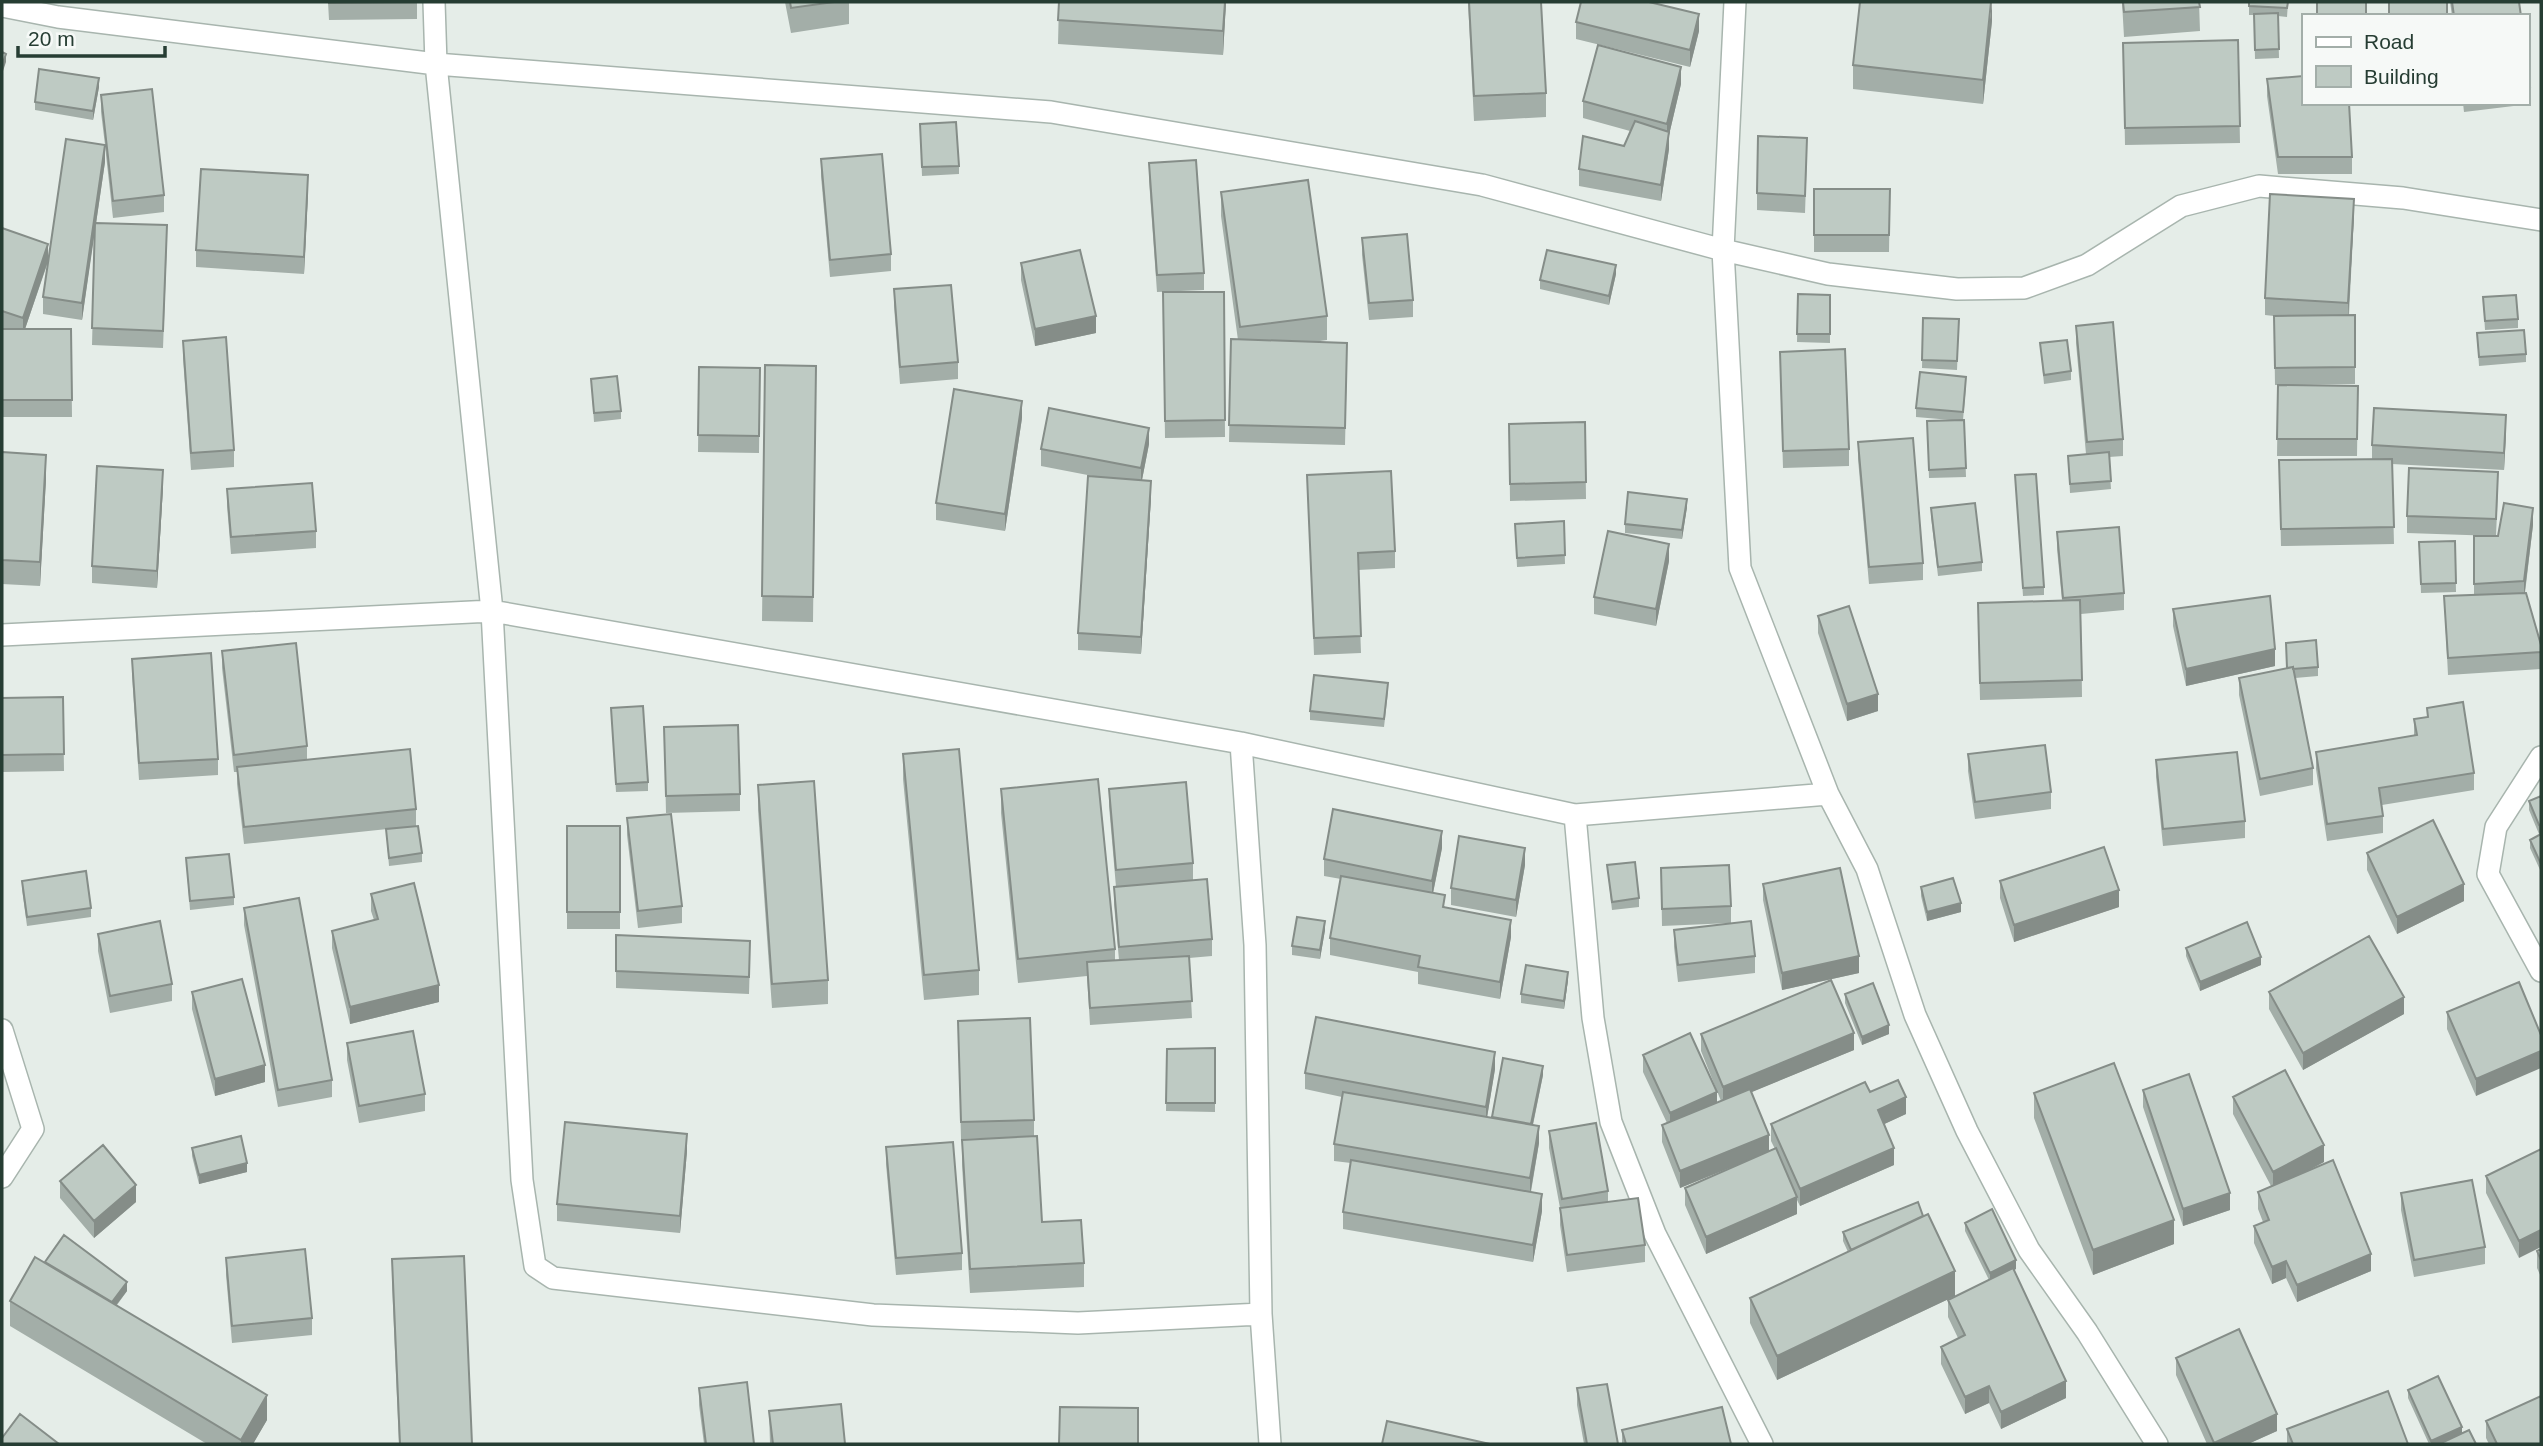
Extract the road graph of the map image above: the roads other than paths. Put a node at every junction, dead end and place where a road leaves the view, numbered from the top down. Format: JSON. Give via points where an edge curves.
{"nodes":[{"id":1,"x":434,"y":2,"type":"edge"},
{"id":2,"x":1735,"y":2,"type":"edge"},
{"id":3,"x":2,"y":6,"type":"edge"},
{"id":4,"x":436,"y":64,"type":"junction"},
{"id":5,"x":2541,"y":220,"type":"edge"},
{"id":6,"x":1723,"y":250,"type":"junction"},
{"id":7,"x":492,"y":611,"type":"junction"},
{"id":8,"x":2,"y":635,"type":"edge"},
{"id":9,"x":1241,"y":743,"type":"junction"},
{"id":10,"x":2541,"y":757,"type":"edge"},
{"id":11,"x":1828,"y":793,"type":"junction"},
{"id":12,"x":1575,"y":815,"type":"junction"},
{"id":13,"x":2541,"y":971,"type":"edge"},
{"id":14,"x":2,"y":1030,"type":"edge"},
{"id":15,"x":2,"y":1177,"type":"edge"},
{"id":16,"x":1261,"y":1314,"type":"junction"},
{"id":17,"x":1270,"y":1444,"type":"edge"},
{"id":18,"x":1762,"y":1444,"type":"edge"},
{"id":19,"x":2157,"y":1444,"type":"edge"}],
"edges":[{"from":1,"to":4,"type":"street"},
{"from":2,"to":6,"type":"street"},
{"from":3,"to":4,"type":"street"},
{"from":4,"to":6,"type":"street","via":[[1051,112],[1482,186]]},
{"from":4,"to":7,"type":"street"},
{"from":5,"to":6,"type":"street","via":[[2403,198],[2259,186],[2181,206],[2087,265],[2024,288],[1957,289],[1828,274]]},
{"from":6,"to":11,"type":"street","via":[[1740,568]]},
{"from":7,"to":8,"type":"street"},
{"from":7,"to":9,"type":"street"},
{"from":7,"to":16,"type":"street","via":[[522,1180],[535,1266],[553,1279],[873,1315],[1078,1323]]},
{"from":9,"to":12,"type":"street"},
{"from":9,"to":16,"type":"street","via":[[1255,945]]},
{"from":10,"to":13,"type":"street","via":[[2496,827],[2488,874]]},
{"from":11,"to":12,"type":"street"},
{"from":11,"to":19,"type":"street","via":[[1867,869],[1915,1015],[1967,1131],[2029,1250]]},
{"from":12,"to":18,"type":"street","via":[[1593,1018],[1611,1122],[1654,1234]]},
{"from":14,"to":15,"type":"street","via":[[33,1129]]},
{"from":16,"to":17,"type":"street"}]}
